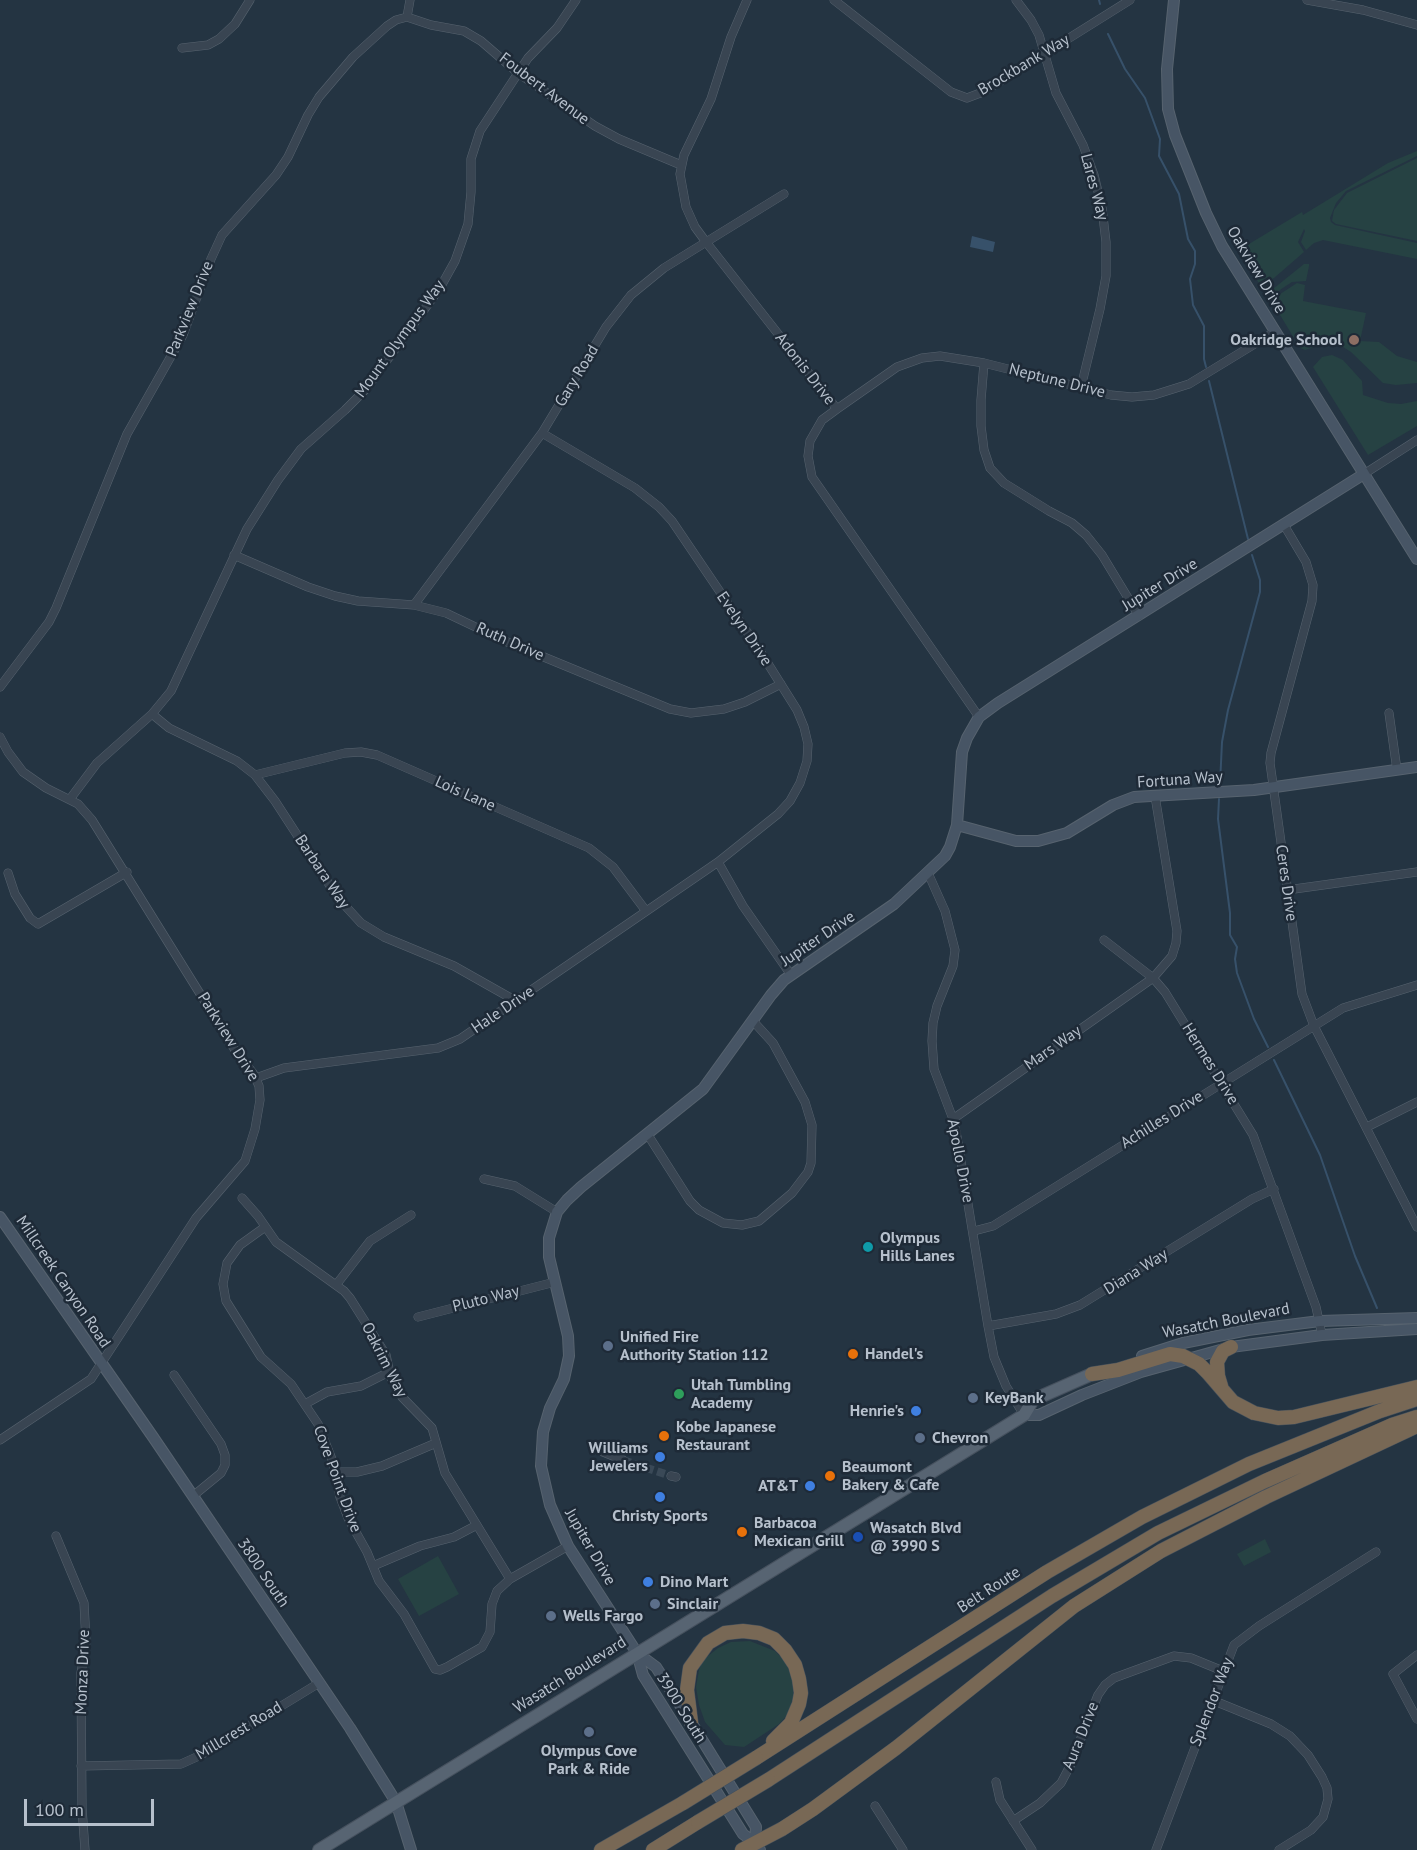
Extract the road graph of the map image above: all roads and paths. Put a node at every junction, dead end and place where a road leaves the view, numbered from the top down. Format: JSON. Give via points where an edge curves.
{"nodes":[{"id":1,"x":250,"y":0,"type":"edge"},
{"id":2,"x":410,"y":0,"type":"edge"},
{"id":3,"x":576,"y":0,"type":"edge"},
{"id":4,"x":747,"y":0,"type":"edge"},
{"id":5,"x":834,"y":0,"type":"edge"},
{"id":6,"x":1016,"y":0,"type":"edge"},
{"id":7,"x":1130,"y":0,"type":"edge"},
{"id":8,"x":1174,"y":0,"type":"edge"},
{"id":9,"x":1307,"y":0,"type":"edge"},
{"id":10,"x":407,"y":17,"type":"junction"},
{"id":11,"x":1417,"y":26,"type":"edge"},
{"id":12,"x":182,"y":48,"type":"dead end"},
{"id":13,"x":1045,"y":53,"type":"junction"},
{"id":14,"x":518,"y":73,"type":"junction"},
{"id":15,"x":681,"y":165,"type":"junction"},
{"id":16,"x":784,"y":194,"type":"dead end"},
{"id":17,"x":706,"y":242,"type":"junction"},
{"id":18,"x":1276,"y":331,"type":"junction"},
{"id":19,"x":984,"y":363,"type":"junction"},
{"id":20,"x":1082,"y":387,"type":"junction"},
{"id":21,"x":837,"y":409,"type":"junction"},
{"id":22,"x":542,"y":434,"type":"junction"},
{"id":23,"x":1417,"y":440,"type":"edge"},
{"id":24,"x":1364,"y":474,"type":"junction"},
{"id":25,"x":1284,"y":525,"type":"junction"},
{"id":26,"x":234,"y":555,"type":"junction"},
{"id":27,"x":1417,"y":559,"type":"edge"},
{"id":28,"x":414,"y":605,"type":"junction"},
{"id":29,"x":1139,"y":616,"type":"junction"},
{"id":30,"x":781,"y":684,"type":"junction"},
{"id":31,"x":0,"y":687,"type":"edge"},
{"id":32,"x":1389,"y":713,"type":"dead end"},
{"id":33,"x":152,"y":714,"type":"junction"},
{"id":34,"x":980,"y":717,"type":"junction"},
{"id":35,"x":0,"y":737,"type":"edge"},
{"id":36,"x":1417,"y":767,"type":"edge"},
{"id":37,"x":1397,"y":770,"type":"junction"},
{"id":38,"x":255,"y":775,"type":"junction"},
{"id":39,"x":1273,"y":787,"type":"junction"},
{"id":40,"x":1155,"y":796,"type":"junction"},
{"id":41,"x":70,"y":799,"type":"junction"},
{"id":42,"x":957,"y":825,"type":"junction"},
{"id":43,"x":718,"y":862,"type":"junction"},
{"id":44,"x":127,"y":872,"type":"junction"},
{"id":45,"x":1417,"y":872,"type":"edge"},
{"id":46,"x":8,"y":873,"type":"dead end"},
{"id":47,"x":928,"y":873,"type":"junction"},
{"id":48,"x":1287,"y":890,"type":"junction"},
{"id":49,"x":646,"y":911,"type":"junction"},
{"id":50,"x":1104,"y":940,"type":"dead end"},
{"id":51,"x":791,"y":975,"type":"junction"},
{"id":52,"x":1154,"y":978,"type":"junction"},
{"id":53,"x":1417,"y":985,"type":"edge"},
{"id":54,"x":516,"y":1001,"type":"junction"},
{"id":55,"x":753,"y":1021,"type":"junction"},
{"id":56,"x":1314,"y":1026,"type":"junction"},
{"id":57,"x":256,"y":1078,"type":"junction"},
{"id":58,"x":1222,"y":1083,"type":"junction"},
{"id":59,"x":1417,"y":1102,"type":"edge"},
{"id":60,"x":953,"y":1119,"type":"junction"},
{"id":61,"x":1367,"y":1127,"type":"junction"},
{"id":62,"x":648,"y":1135,"type":"junction"},
{"id":63,"x":484,"y":1179,"type":"dead end"},
{"id":64,"x":1274,"y":1189,"type":"junction"},
{"id":65,"x":242,"y":1198,"type":"dead end"},
{"id":66,"x":557,"y":1212,"type":"junction"},
{"id":67,"x":411,"y":1215,"type":"dead end"},
{"id":68,"x":0,"y":1217,"type":"edge"},
{"id":69,"x":266,"y":1227,"type":"junction"},
{"id":70,"x":1417,"y":1227,"type":"edge"},
{"id":71,"x":974,"y":1231,"type":"junction"},
{"id":72,"x":555,"y":1282,"type":"junction"},
{"id":73,"x":336,"y":1285,"type":"junction"},
{"id":74,"x":418,"y":1317,"type":"dead end"},
{"id":75,"x":1417,"y":1318,"type":"edge"},
{"id":76,"x":1320,"y":1321,"type":"junction"},
{"id":77,"x":988,"y":1326,"type":"junction"},
{"id":78,"x":1417,"y":1329,"type":"edge"},
{"id":79,"x":1322,"y":1335,"type":"junction"},
{"id":80,"x":1231,"y":1347,"type":"junction"},
{"id":81,"x":1188,"y":1358,"type":"junction"},
{"id":82,"x":100,"y":1364,"type":"junction"},
{"id":83,"x":389,"y":1372,"type":"junction"},
{"id":84,"x":1092,"y":1374,"type":"junction"},
{"id":85,"x":174,"y":1375,"type":"dead end"},
{"id":86,"x":1417,"y":1387,"type":"edge"},
{"id":87,"x":1224,"y":1393,"type":"junction"},
{"id":88,"x":1417,"y":1399,"type":"edge"},
{"id":89,"x":305,"y":1404,"type":"junction"},
{"id":90,"x":1024,"y":1415,"type":"junction"},
{"id":91,"x":1417,"y":1417,"type":"edge"},
{"id":92,"x":1417,"y":1426,"type":"edge"},
{"id":93,"x":0,"y":1440,"type":"edge"},
{"id":94,"x":435,"y":1443,"type":"junction"},
{"id":95,"x":603,"y":1452,"type":"dead end"},
{"id":96,"x":623,"y":1460,"type":"tunnel mouth"},
{"id":97,"x":335,"y":1472,"type":"junction"},
{"id":98,"x":193,"y":1496,"type":"junction"},
{"id":99,"x":477,"y":1525,"type":"junction"},
{"id":100,"x":56,"y":1536,"type":"dead end"},
{"id":101,"x":568,"y":1546,"type":"junction"},
{"id":102,"x":1376,"y":1552,"type":"dead end"},
{"id":103,"x":373,"y":1566,"type":"junction"},
{"id":104,"x":510,"y":1579,"type":"junction"},
{"id":105,"x":637,"y":1653,"type":"junction"},
{"id":106,"x":1417,"y":1655,"type":"edge"},
{"id":107,"x":1223,"y":1671,"type":"junction"},
{"id":108,"x":319,"y":1683,"type":"junction"},
{"id":109,"x":1212,"y":1700,"type":"junction"},
{"id":110,"x":1417,"y":1719,"type":"edge"},
{"id":111,"x":691,"y":1722,"type":"junction"},
{"id":112,"x":756,"y":1758,"type":"junction"},
{"id":113,"x":81,"y":1766,"type":"junction"},
{"id":114,"x":996,"y":1782,"type":"dead end"},
{"id":115,"x":396,"y":1802,"type":"junction"},
{"id":116,"x":875,"y":1806,"type":"dead end"},
{"id":117,"x":1013,"y":1821,"type":"junction"},
{"id":118,"x":757,"y":1847,"type":"edge"},
{"id":119,"x":85,"y":1850,"type":"edge"},
{"id":120,"x":319,"y":1850,"type":"edge"},
{"id":121,"x":411,"y":1850,"type":"edge"},
{"id":122,"x":601,"y":1850,"type":"edge"},
{"id":123,"x":653,"y":1850,"type":"edge"},
{"id":124,"x":742,"y":1850,"type":"edge"},
{"id":125,"x":903,"y":1850,"type":"edge"},
{"id":126,"x":1032,"y":1850,"type":"edge"},
{"id":127,"x":1156,"y":1850,"type":"edge"},
{"id":128,"x":1279,"y":1850,"type":"edge"}],
"edges":[{"from":1,"to":12,"type":"street","via":[[235,24],[219,39],[208,45]]},
{"from":2,"to":10,"type":"street"},
{"from":3,"to":14,"type":"street","name":"Mount Olympus Way"},
{"from":4,"to":15,"type":"street","name":"Adonis Drive","via":[[711,99]]},
{"from":5,"to":13,"type":"street","name":"Brockbank Way","via":[[959,96],[979,94]]},
{"from":6,"to":13,"type":"street","name":"Lares Way","via":[[1035,27]]},
{"from":7,"to":13,"type":"street","name":"Brockbank Way"},
{"from":8,"to":18,"type":"street","name":"Oakview Drive","via":[[1166,83],[1175,135],[1211,225]]},
{"from":9,"to":11,"type":"street","via":[[1382,14]]},
{"from":10,"to":14,"type":"street","name":"Foubert Avenue","via":[[464,31]]},
{"from":10,"to":31,"type":"street","name":"Parkview Drive","via":[[387,26],[353,57],[319,97],[276,175],[222,235],[183,335],[113,466],[56,608]]},
{"from":13,"to":20,"type":"street","name":"Lares Way","via":[[1056,93],[1094,175],[1105,225],[1104,292]]},
{"from":14,"to":15,"type":"street","name":"Foubert Avenue","via":[[595,126]]},
{"from":14,"to":26,"type":"street","name":"Mount Olympus Way","via":[[476,140],[471,159],[468,224],[444,281],[365,390],[295,457],[262,504]]},
{"from":15,"to":17,"type":"street","name":"Adonis Drive","via":[[686,207]]},
{"from":16,"to":17,"type":"street","name":"Gary Road"},
{"from":17,"to":21,"type":"street","name":"Adonis Drive"},
{"from":17,"to":22,"type":"street","name":"Gary Road","via":[[652,276],[622,305]]},
{"from":18,"to":20,"type":"street","name":"Neptune Drive","via":[[1201,378],[1170,392],[1132,397]]},
{"from":18,"to":24,"type":"street","name":"Oakview Drive"},
{"from":19,"to":20,"type":"street","name":"Neptune Drive"},
{"from":19,"to":21,"type":"street","name":"Neptune Drive","via":[[940,356],[913,361],[890,371]]},
{"from":19,"to":29,"type":"street","via":[[981,426],[990,468],[1004,483],[1065,518],[1086,535]]},
{"from":21,"to":34,"type":"street","name":"Adonis Drive","via":[[822,420],[810,441],[812,477]]},
{"from":22,"to":28,"type":"street","name":"Gary Road"},
{"from":22,"to":30,"type":"street","name":"Evelyn Drive","via":[[635,488],[665,513]]},
{"from":23,"to":24,"type":"street","name":"Jupiter Drive"},
{"from":24,"to":25,"type":"street","name":"Jupiter Drive"},
{"from":24,"to":27,"type":"street","name":"Oakview Drive"},
{"from":25,"to":29,"type":"street","name":"Jupiter Drive"},
{"from":25,"to":39,"type":"street","name":"Ceres Drive","via":[[1310,570],[1313,593],[1271,753]]},
{"from":26,"to":28,"type":"street","name":"Ruth Drive","via":[[322,592],[358,601]]},
{"from":26,"to":33,"type":"street","name":"Mount Olympus Way","via":[[175,684]]},
{"from":28,"to":30,"type":"street","name":"Ruth Drive","via":[[458,618],[680,712],[724,709]]},
{"from":29,"to":34,"type":"street","name":"Jupiter Drive"},
{"from":30,"to":43,"type":"street","name":"Evelyn Drive","via":[[806,735],[804,773],[790,801],[778,814]]},
{"from":32,"to":37,"type":"street"},
{"from":33,"to":38,"type":"street","name":"Barbara Way","via":[[169,728]]},
{"from":33,"to":41,"type":"street","name":"Mount Olympus Way","via":[[108,752]]},
{"from":34,"to":42,"type":"street","name":"Jupiter Drive","via":[[962,752]]},
{"from":35,"to":41,"type":"street","name":"Parkview Drive","via":[[23,772]]},
{"from":36,"to":37,"type":"street","name":"Fortuna Way"},
{"from":37,"to":39,"type":"street","name":"Fortuna Way"},
{"from":38,"to":49,"type":"street","name":"Lois Lane","via":[[345,753],[377,755],[589,848],[613,867]]},
{"from":38,"to":54,"type":"street","name":"Barbara Way","via":[[338,898],[361,923],[384,937],[454,966]]},
{"from":39,"to":40,"type":"street","name":"Fortuna Way"},
{"from":39,"to":48,"type":"street","name":"Ceres Drive"},
{"from":40,"to":42,"type":"street","name":"Fortuna Way","via":[[1120,802],[1067,832],[1038,841],[1016,841]]},
{"from":40,"to":52,"type":"street","via":[[1177,931],[1172,956]]},
{"from":41,"to":44,"type":"street","name":"Parkview Drive","via":[[84,809]]},
{"from":42,"to":47,"type":"street","name":"Jupiter Drive","via":[[945,856]]},
{"from":43,"to":49,"type":"street","name":"Hale Drive"},
{"from":43,"to":51,"type":"street"},
{"from":44,"to":46,"type":"street","via":[[38,924],[15,894]]},
{"from":44,"to":57,"type":"street","name":"Parkview Drive"},
{"from":45,"to":48,"type":"street"},
{"from":47,"to":51,"type":"street","name":"Jupiter Drive","via":[[877,917]]},
{"from":47,"to":60,"type":"street","name":"Apollo Drive","via":[[945,910],[955,950],[935,1014],[932,1041],[936,1076]]},
{"from":48,"to":56,"type":"street","name":"Ceres Drive","via":[[1302,994]]},
{"from":49,"to":54,"type":"street","name":"Hale Drive"},
{"from":50,"to":52,"type":"street","name":"Hermes Drive"},
{"from":51,"to":55,"type":"street","name":"Jupiter Drive","via":[[778,986]]},
{"from":52,"to":58,"type":"street","name":"Hermes Drive"},
{"from":52,"to":60,"type":"street","name":"Mars Way"},
{"from":53,"to":56,"type":"street","name":"Achilles Drive","via":[[1352,1004]]},
{"from":54,"to":57,"type":"street","name":"Hale Drive","via":[[446,1046],[284,1068]]},
{"from":55,"to":62,"type":"street","name":"Jupiter Drive","via":[[703,1089]]},
{"from":55,"to":62,"type":"street","via":[[773,1043],[805,1102],[812,1125],[811,1163],[792,1193],[759,1221],[742,1225],[723,1223],[690,1201]]},
{"from":56,"to":58,"type":"street","name":"Achilles Drive"},
{"from":56,"to":61,"type":"street","name":"Ceres Drive"},
{"from":57,"to":82,"type":"street","name":"Parkview Drive","via":[[260,1107],[244,1161],[196,1218]]},
{"from":58,"to":64,"type":"street","name":"Hermes Drive","via":[[1253,1135]]},
{"from":58,"to":71,"type":"street","name":"Achilles Drive","via":[[993,1226]]},
{"from":59,"to":61,"type":"street"},
{"from":60,"to":71,"type":"street","name":"Apollo Drive"},
{"from":61,"to":70,"type":"street","name":"Ceres Drive"},
{"from":62,"to":66,"type":"street","name":"Jupiter Drive","via":[[581,1187]]},
{"from":63,"to":66,"type":"street","via":[[515,1186]]},
{"from":64,"to":76,"type":"street","name":"Hermes Drive"},
{"from":64,"to":77,"type":"street","name":"Diana Way","via":[[1080,1305],[1056,1314]]},
{"from":65,"to":69,"type":"street","name":"Oakrim Way"},
{"from":66,"to":72,"type":"street","name":"Jupiter Drive","via":[[548,1248]]},
{"from":67,"to":73,"type":"street","via":[[370,1241]]},
{"from":68,"to":82,"type":"street","name":"Millcreek Canyon Road"},
{"from":69,"to":73,"type":"street","name":"Oakrim Way","via":[[283,1248]]},
{"from":69,"to":89,"type":"street","name":"Cove Point Drive","via":[[231,1256],[223,1278],[224,1295],[261,1357],[287,1379]]},
{"from":71,"to":77,"type":"street","name":"Apollo Drive"},
{"from":72,"to":74,"type":"street","name":"Pluto Way"},
{"from":72,"to":101,"type":"street","name":"Jupiter Drive","via":[[569,1356],[564,1379],[546,1418],[540,1449],[550,1505]]},
{"from":73,"to":83,"type":"street","name":"Oakrim Way","via":[[349,1295],[369,1326],[386,1355]]},
{"from":75,"to":76,"type":"street","name":"Wasatch Boulevard"},
{"from":76,"to":79,"type":"street","name":"Hermes Drive"},
{"from":76,"to":84,"type":"street","name":"Wasatch Boulevard","via":[[1183,1343]]},
{"from":77,"to":90,"type":"street","name":"Apollo Drive","via":[[1000,1372]]},
{"from":78,"to":79,"type":"street","name":"Wasatch Boulevard"},
{"from":79,"to":80,"type":"street","name":"Wasatch Boulevard"},
{"from":80,"to":81,"type":"street","name":"Wasatch Boulevard"},
{"from":80,"to":87,"type":"highway","via":[[1223,1351],[1217,1362]]},
{"from":81,"to":84,"type":"highway","via":[[1170,1354]]},
{"from":81,"to":87,"type":"highway","via":[[1208,1373]]},
{"from":81,"to":90,"type":"street","name":"Wasatch Boulevard","via":[[1113,1383],[1039,1415]]},
{"from":82,"to":93,"type":"street","name":"Parkview Drive","via":[[91,1379]]},
{"from":82,"to":98,"type":"street","name":"3800 South"},
{"from":83,"to":89,"type":"street","via":[[361,1386],[327,1392]]},
{"from":83,"to":94,"type":"street","name":"Oakrim Way","via":[[405,1401],[432,1428]]},
{"from":84,"to":90,"type":"main road","name":"Wasatch Boulevard","via":[[1032,1400]]},
{"from":85,"to":98,"type":"street","via":[[225,1455],[221,1473]]},
{"from":86,"to":87,"type":"highway","via":[[1286,1418],[1254,1413]]},
{"from":88,"to":112,"type":"highway","name":"Belt Route","via":[[1249,1464],[1142,1517],[1047,1572]]},
{"from":89,"to":97,"type":"street","name":"Cove Point Drive","via":[[320,1429]]},
{"from":90,"to":105,"type":"main road","name":"Wasatch Boulevard"},
{"from":91,"to":123,"type":"highway","bridge":true,"via":[[1265,1481],[1158,1533]]},
{"from":92,"to":118,"type":"highway","via":[[1161,1551],[1074,1606],[896,1748]]},
{"from":94,"to":97,"type":"street","via":[[382,1466]]},
{"from":94,"to":99,"type":"street","name":"Oakrim Way","via":[[445,1473]]},
{"from":95,"to":96,"type":"street"},
{"from":97,"to":103,"type":"street","name":"Cove Point Drive","via":[[348,1518]]},
{"from":98,"to":108,"type":"street","name":"3800 South"},
{"from":99,"to":103,"type":"street"},
{"from":99,"to":104,"type":"street","name":"Oakrim Way"},
{"from":100,"to":113,"type":"street","name":"Monza Drive","via":[[84,1603]]},
{"from":101,"to":104,"type":"street","name":"Cove Point Drive"},
{"from":101,"to":105,"type":"street","name":"Jupiter Drive"},
{"from":102,"to":107,"type":"street","name":"Splendor Way","via":[[1244,1636],[1234,1645]]},
{"from":103,"to":104,"type":"street","name":"Cove Point Drive","via":[[429,1661],[440,1670],[485,1643],[493,1599]]},
{"from":105,"to":111,"type":"street","name":"3900 South","via":[[656,1667]]},
{"from":105,"to":115,"type":"main road","name":"Wasatch Boulevard"},
{"from":105,"to":118,"type":"street","name":"3900 South","via":[[643,1675],[665,1711],[743,1834]]},
{"from":106,"to":110,"type":"street","via":[[1393,1674]]},
{"from":107,"to":109,"type":"street","name":"Splendor Way"},
{"from":107,"to":117,"type":"street","name":"Aura Drive","via":[[1191,1658],[1174,1656],[1114,1678],[1098,1695],[1061,1783]]},
{"from":108,"to":113,"type":"street","name":"Millcrest Road","via":[[181,1764]]},
{"from":108,"to":115,"type":"street","name":"3800 South"},
{"from":109,"to":127,"type":"street","name":"Splendor Way"},
{"from":109,"to":128,"type":"street","via":[[1290,1736],[1308,1755],[1327,1788],[1323,1817],[1311,1830]]},
{"from":111,"to":112,"type":"highway","via":[[687,1690],[690,1668],[708,1643],[725,1633],[742,1631],[774,1639],[795,1665],[801,1693],[791,1723]]},
{"from":111,"to":118,"type":"street","name":"3900 South","via":[[756,1827]]},
{"from":112,"to":122,"type":"highway","name":"Belt Route","bridge":true},
{"from":113,"to":119,"type":"street","name":"Monza Drive"},
{"from":114,"to":117,"type":"street","via":[[1000,1800]]},
{"from":115,"to":120,"type":"main road","name":"Wasatch Boulevard"},
{"from":115,"to":121,"type":"street","name":"3800 South"},
{"from":116,"to":125,"type":"street"},
{"from":117,"to":126,"type":"street"},
{"from":118,"to":124,"type":"highway"}]}
